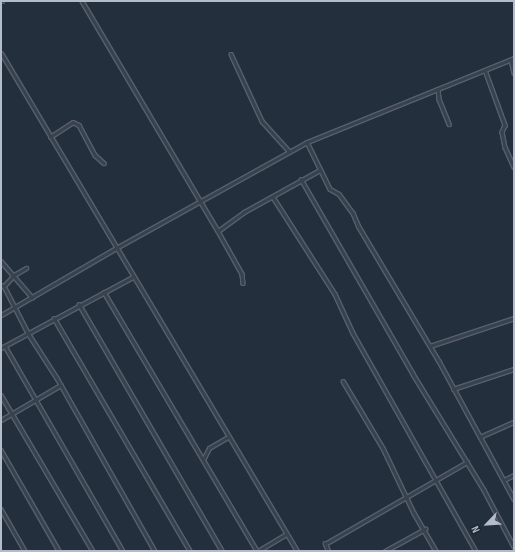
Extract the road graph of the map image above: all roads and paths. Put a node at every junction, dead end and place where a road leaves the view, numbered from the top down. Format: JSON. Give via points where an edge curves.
{"nodes":[{"id":1,"x":82,"y":1,"type":"edge"},
{"id":2,"x":1,"y":53,"type":"edge"},
{"id":3,"x":231,"y":54,"type":"dead end"},
{"id":4,"x":512,"y":59,"type":"edge"},
{"id":5,"x":485,"y":70,"type":"junction"},
{"id":6,"x":514,"y":73,"type":"edge"},
{"id":7,"x":438,"y":89,"type":"junction"},
{"id":8,"x":449,"y":124,"type":"dead end"},
{"id":9,"x":50,"y":137,"type":"junction"},
{"id":10,"x":307,"y":142,"type":"junction"},
{"id":11,"x":290,"y":151,"type":"junction"},
{"id":12,"x":104,"y":163,"type":"dead end"},
{"id":13,"x":514,"y":167,"type":"edge"},
{"id":14,"x":320,"y":170,"type":"junction"},
{"id":15,"x":302,"y":179,"type":"junction"},
{"id":16,"x":273,"y":197,"type":"junction"},
{"id":17,"x":201,"y":203,"type":"junction"},
{"id":18,"x":218,"y":231,"type":"junction"},
{"id":19,"x":116,"y":248,"type":"junction"},
{"id":20,"x":1,"y":261,"type":"edge"},
{"id":21,"x":26,"y":268,"type":"dead end"},
{"id":22,"x":14,"y":275,"type":"junction"},
{"id":23,"x":133,"y":277,"type":"junction"},
{"id":24,"x":243,"y":283,"type":"dead end"},
{"id":25,"x":2,"y":285,"type":"edge"},
{"id":26,"x":104,"y":292,"type":"junction"},
{"id":27,"x":32,"y":297,"type":"junction"},
{"id":28,"x":79,"y":304,"type":"junction"},
{"id":29,"x":15,"y":307,"type":"junction"},
{"id":30,"x":1,"y":315,"type":"edge"},
{"id":31,"x":54,"y":318,"type":"junction"},
{"id":32,"x":514,"y":318,"type":"edge"},
{"id":33,"x":28,"y":333,"type":"junction"},
{"id":34,"x":5,"y":346,"type":"junction"},
{"id":35,"x":430,"y":346,"type":"junction"},
{"id":36,"x":1,"y":348,"type":"edge"},
{"id":37,"x":514,"y":369,"type":"edge"},
{"id":38,"x":343,"y":381,"type":"dead end"},
{"id":39,"x":61,"y":385,"type":"junction"},
{"id":40,"x":453,"y":389,"type":"junction"},
{"id":41,"x":1,"y":395,"type":"edge"},
{"id":42,"x":36,"y":400,"type":"junction"},
{"id":43,"x":12,"y":414,"type":"junction"},
{"id":44,"x":1,"y":420,"type":"edge"},
{"id":45,"x":514,"y":422,"type":"edge"},
{"id":46,"x":228,"y":437,"type":"junction"},
{"id":47,"x":480,"y":437,"type":"junction"},
{"id":48,"x":1,"y":450,"type":"edge"},
{"id":49,"x":203,"y":461,"type":"junction"},
{"id":50,"x":467,"y":462,"type":"junction"},
{"id":51,"x":514,"y":475,"type":"edge"},
{"id":52,"x":437,"y":479,"type":"junction"},
{"id":53,"x":504,"y":480,"type":"junction"},
{"id":54,"x":408,"y":496,"type":"junction"},
{"id":55,"x":514,"y":499,"type":"edge"},
{"id":56,"x":1,"y":509,"type":"edge"},
{"id":57,"x":425,"y":529,"type":"junction"},
{"id":58,"x":286,"y":534,"type":"junction"},
{"id":59,"x":514,"y":547,"type":"edge"},
{"id":60,"x":26,"y":551,"type":"edge"},
{"id":61,"x":59,"y":551,"type":"edge"},
{"id":62,"x":93,"y":551,"type":"edge"},
{"id":63,"x":123,"y":551,"type":"edge"},
{"id":64,"x":154,"y":551,"type":"edge"},
{"id":65,"x":190,"y":551,"type":"edge"},
{"id":66,"x":222,"y":551,"type":"edge"},
{"id":67,"x":257,"y":551,"type":"edge"},
{"id":68,"x":296,"y":551,"type":"edge"},
{"id":69,"x":328,"y":551,"type":"edge"},
{"id":70,"x":384,"y":551,"type":"edge"},
{"id":71,"x":436,"y":551,"type":"edge"},
{"id":72,"x":476,"y":551,"type":"edge"}],
"edges":[{"from":1,"to":17,"type":"street"},
{"from":2,"to":9,"type":"street"},
{"from":3,"to":11,"type":"street","via":[[262,121]]},
{"from":4,"to":5,"type":"street"},
{"from":4,"to":6,"type":"street"},
{"from":5,"to":7,"type":"street"},
{"from":5,"to":13,"type":"street","via":[[505,125],[502,132],[505,147]]},
{"from":7,"to":8,"type":"street","via":[[439,100]]},
{"from":7,"to":10,"type":"street"},
{"from":9,"to":12,"type":"street","via":[[73,122],[79,124],[95,155]]},
{"from":9,"to":19,"type":"street"},
{"from":10,"to":11,"type":"street"},
{"from":10,"to":14,"type":"street"},
{"from":11,"to":17,"type":"street"},
{"from":14,"to":15,"type":"street"},
{"from":14,"to":35,"type":"street","via":[[330,189],[339,194],[353,214]]},
{"from":15,"to":16,"type":"street"},
{"from":15,"to":50,"type":"street","via":[[413,374]]},
{"from":16,"to":18,"type":"street","via":[[244,212]]},
{"from":16,"to":52,"type":"street","via":[[335,294],[353,333]]},
{"from":17,"to":18,"type":"street"},
{"from":17,"to":19,"type":"street"},
{"from":18,"to":24,"type":"street","via":[[242,274]]},
{"from":19,"to":23,"type":"street"},
{"from":19,"to":27,"type":"street"},
{"from":20,"to":22,"type":"street"},
{"from":21,"to":22,"type":"street"},
{"from":22,"to":25,"type":"street"},
{"from":22,"to":27,"type":"street"},
{"from":23,"to":26,"type":"street"},
{"from":23,"to":46,"type":"street"},
{"from":25,"to":29,"type":"street"},
{"from":26,"to":28,"type":"street"},
{"from":26,"to":49,"type":"street"},
{"from":27,"to":29,"type":"street"},
{"from":28,"to":31,"type":"street"},
{"from":28,"to":66,"type":"street"},
{"from":29,"to":30,"type":"street"},
{"from":29,"to":33,"type":"street"},
{"from":31,"to":33,"type":"street"},
{"from":31,"to":65,"type":"street"},
{"from":32,"to":35,"type":"street"},
{"from":33,"to":34,"type":"street"},
{"from":33,"to":39,"type":"street"},
{"from":34,"to":36,"type":"street"},
{"from":34,"to":42,"type":"street"},
{"from":35,"to":40,"type":"street"},
{"from":37,"to":40,"type":"street"},
{"from":38,"to":54,"type":"street"},
{"from":39,"to":42,"type":"street"},
{"from":39,"to":64,"type":"street"},
{"from":40,"to":47,"type":"street"},
{"from":41,"to":43,"type":"street"},
{"from":42,"to":43,"type":"street"},
{"from":42,"to":63,"type":"street"},
{"from":43,"to":44,"type":"street"},
{"from":43,"to":62,"type":"street"},
{"from":45,"to":47,"type":"street"},
{"from":46,"to":49,"type":"street","via":[[209,448]]},
{"from":46,"to":58,"type":"street"},
{"from":47,"to":53,"type":"street"},
{"from":48,"to":61,"type":"street"},
{"from":49,"to":67,"type":"street"},
{"from":50,"to":52,"type":"street"},
{"from":50,"to":59,"type":"street"},
{"from":51,"to":53,"type":"street"},
{"from":52,"to":54,"type":"street"},
{"from":52,"to":72,"type":"street"},
{"from":53,"to":55,"type":"street"},
{"from":54,"to":57,"type":"street","via":[[414,513]]},
{"from":54,"to":69,"type":"street","via":[[325,544]]},
{"from":56,"to":60,"type":"street"},
{"from":57,"to":70,"type":"street"},
{"from":57,"to":71,"type":"street"},
{"from":58,"to":67,"type":"street"},
{"from":58,"to":68,"type":"street"}]}
